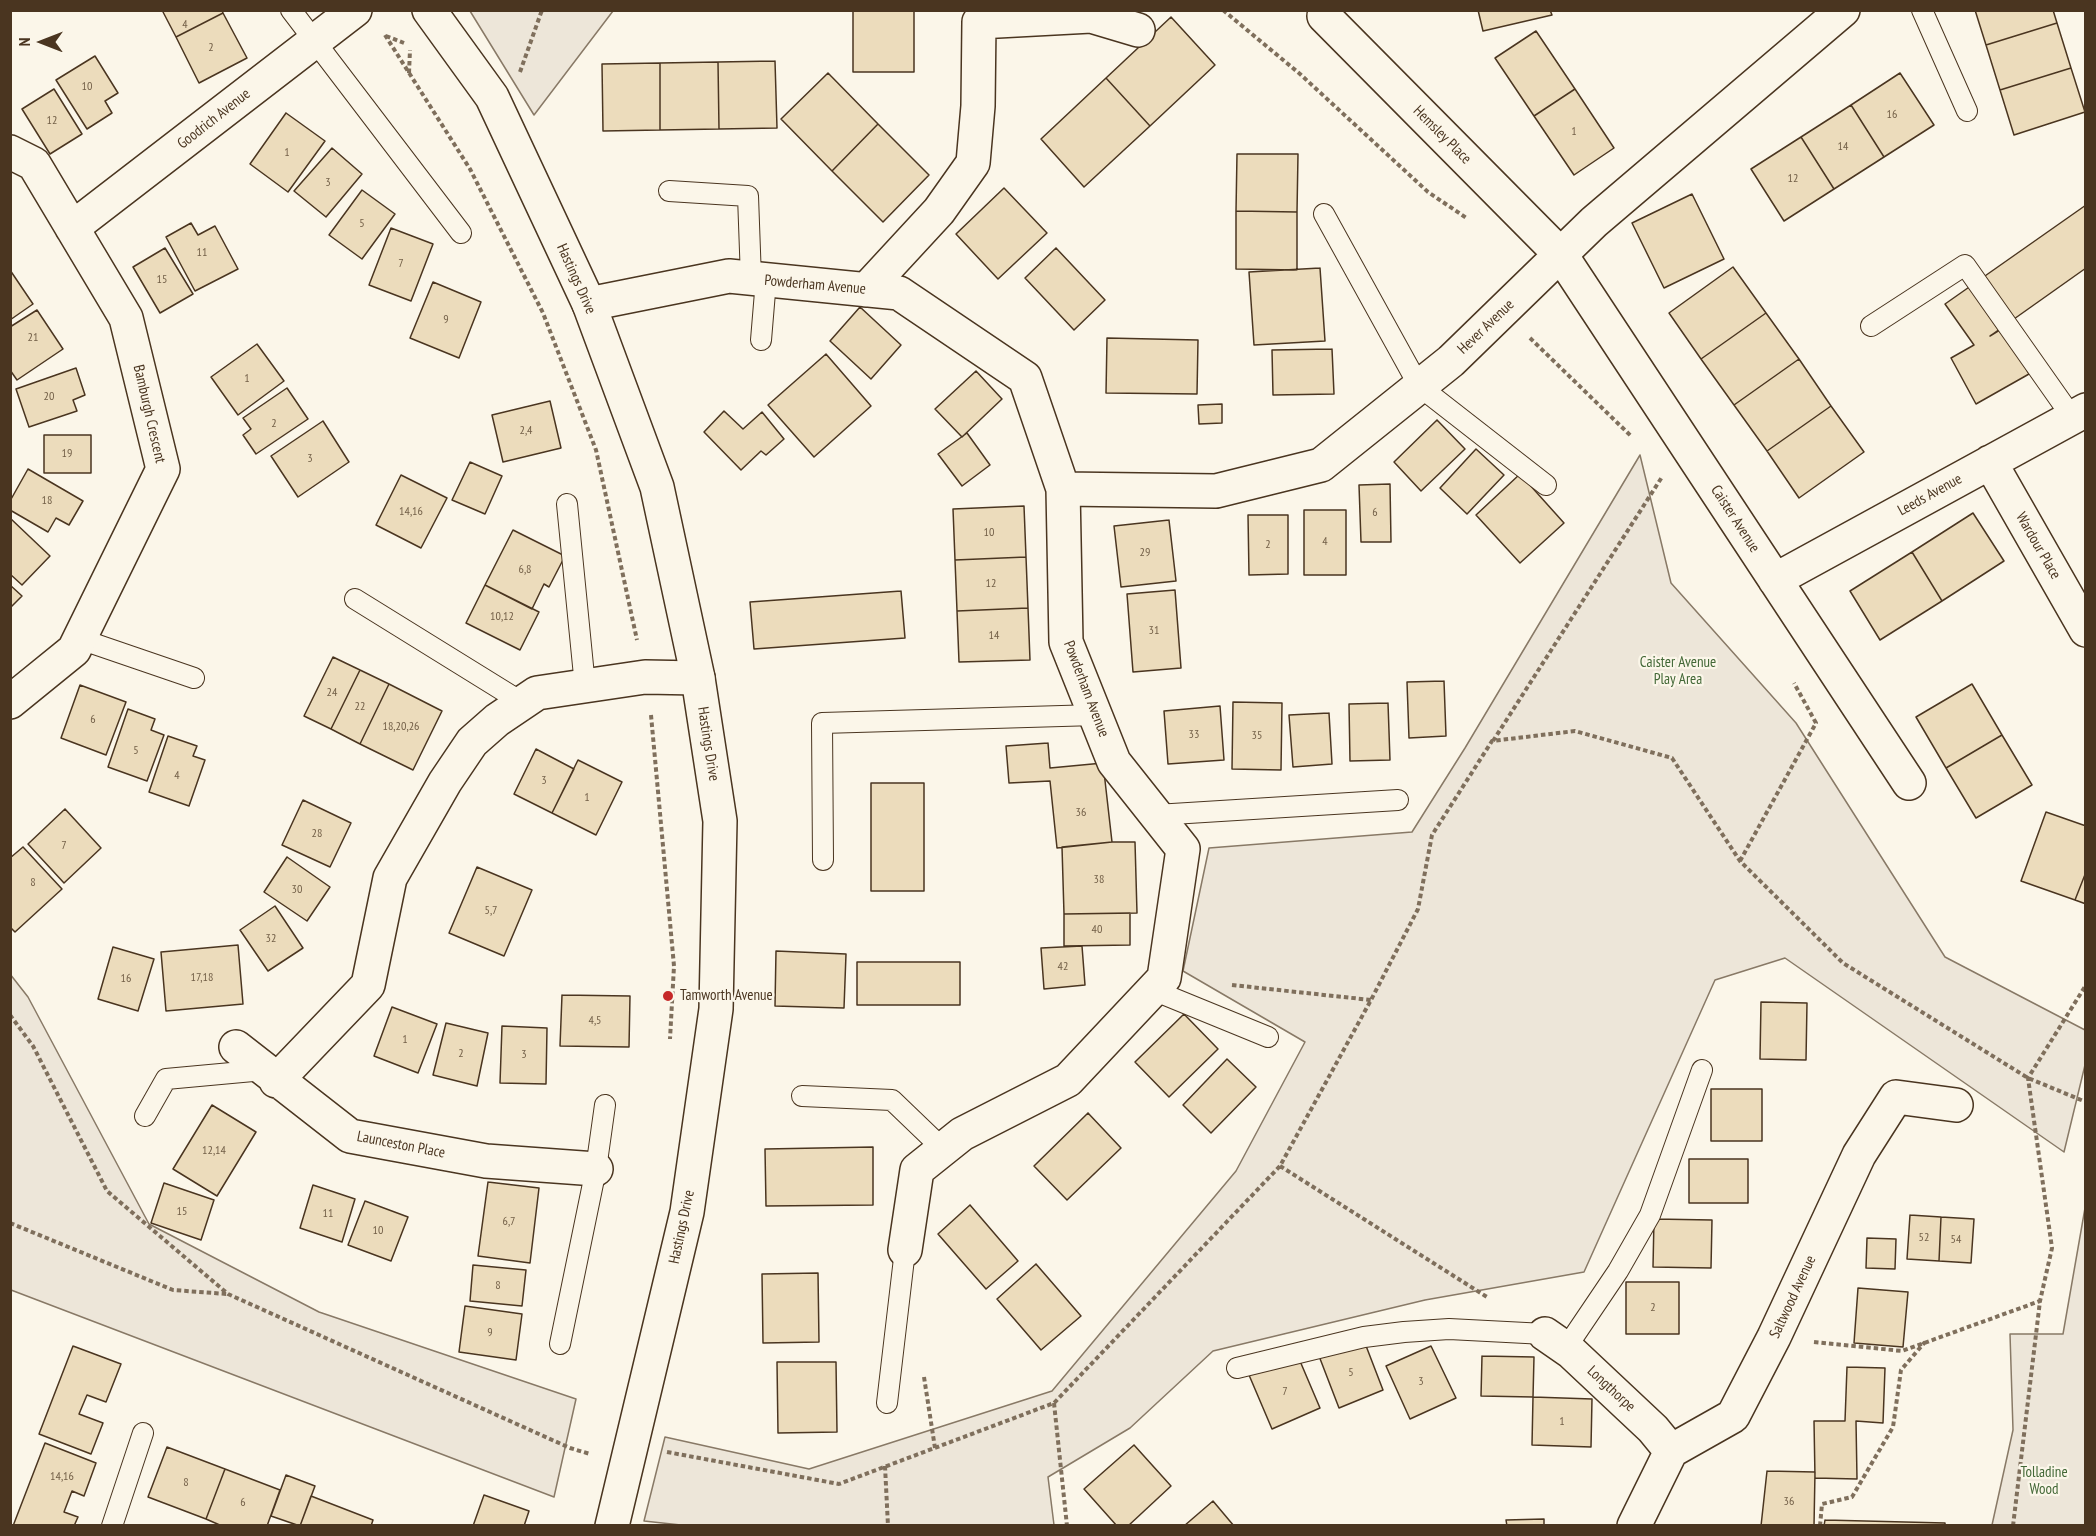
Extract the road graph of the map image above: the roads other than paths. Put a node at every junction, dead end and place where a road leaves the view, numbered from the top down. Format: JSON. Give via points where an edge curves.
{"nodes":[{"id":1,"x":291,"y":10,"type":"edge"},
{"id":2,"x":355,"y":10,"type":"edge"},
{"id":3,"x":429,"y":10,"type":"edge"},
{"id":4,"x":1843,"y":10,"type":"edge"},
{"id":5,"x":1922,"y":10,"type":"edge"},
{"id":6,"x":1321,"y":13,"type":"edge"},
{"id":7,"x":1138,"y":30,"type":"dead end"},
{"id":8,"x":315,"y":41,"type":"junction"},
{"id":9,"x":1966,"y":111,"type":"dead end"},
{"id":10,"x":10,"y":152,"type":"edge"},
{"id":11,"x":669,"y":191,"type":"dead end"},
{"id":12,"x":1324,"y":214,"type":"dead end"},
{"id":13,"x":72,"y":228,"type":"junction"},
{"id":14,"x":461,"y":233,"type":"dead end"},
{"id":15,"x":1561,"y":255,"type":"junction"},
{"id":16,"x":759,"y":279,"type":"junction"},
{"id":17,"x":867,"y":290,"type":"junction"},
{"id":18,"x":589,"y":304,"type":"junction"},
{"id":19,"x":1871,"y":326,"type":"dead end"},
{"id":20,"x":761,"y":340,"type":"dead end"},
{"id":21,"x":1419,"y":386,"type":"junction"},
{"id":22,"x":2079,"y":413,"type":"edge"},
{"id":23,"x":1990,"y":462,"type":"junction"},
{"id":24,"x":1546,"y":485,"type":"dead end"},
{"id":25,"x":1063,"y":489,"type":"junction"},
{"id":26,"x":567,"y":504,"type":"dead end"},
{"id":27,"x":1775,"y":580,"type":"junction"},
{"id":28,"x":356,"y":599,"type":"dead end"},
{"id":29,"x":2085,"y":630,"type":"edge"},
{"id":30,"x":80,"y":639,"type":"junction"},
{"id":31,"x":194,"y":678,"type":"dead end"},
{"id":32,"x":698,"y":678,"type":"junction"},
{"id":33,"x":585,"y":686,"type":"junction"},
{"id":34,"x":10,"y":702,"type":"edge"},
{"id":35,"x":523,"y":703,"type":"junction"},
{"id":36,"x":1096,"y":715,"type":"junction"},
{"id":37,"x":1909,"y":783,"type":"dead end"},
{"id":38,"x":1398,"y":800,"type":"dead end"},
{"id":39,"x":1156,"y":815,"type":"junction"},
{"id":40,"x":823,"y":860,"type":"dead end"},
{"id":41,"x":1153,"y":990,"type":"junction"},
{"id":42,"x":1268,"y":1037,"type":"dead end"},
{"id":43,"x":236,"y":1047,"type":"dead end"},
{"id":44,"x":1702,"y":1070,"type":"dead end"},
{"id":45,"x":270,"y":1075,"type":"junction"},
{"id":46,"x":802,"y":1096,"type":"dead end"},
{"id":47,"x":1956,"y":1104,"type":"dead end"},
{"id":48,"x":605,"y":1105,"type":"dead end"},
{"id":49,"x":145,"y":1116,"type":"dead end"},
{"id":50,"x":943,"y":1149,"type":"junction"},
{"id":51,"x":596,"y":1169,"type":"junction"},
{"id":52,"x":906,"y":1250,"type":"joint"},
{"id":53,"x":1555,"y":1341,"type":"junction"},
{"id":54,"x":560,"y":1344,"type":"dead end"},
{"id":55,"x":1237,"y":1368,"type":"dead end"},
{"id":56,"x":887,"y":1403,"type":"dead end"},
{"id":57,"x":143,"y":1433,"type":"dead end"},
{"id":58,"x":1671,"y":1451,"type":"junction"},
{"id":59,"x":112,"y":1526,"type":"edge"},
{"id":60,"x":612,"y":1526,"type":"edge"},
{"id":61,"x":1634,"y":1526,"type":"edge"}],
"edges":[{"from":1,"to":8,"type":"lane"},
{"from":2,"to":8,"type":"street","name":"Goodrich Avenue"},
{"from":3,"to":18,"type":"street","name":"Hastings Drive","via":[[492,97]]},
{"from":4,"to":15,"type":"street","name":"Hever Avenue","via":[[1594,222]]},
{"from":5,"to":9,"type":"lane"},
{"from":6,"to":15,"type":"street","name":"Hemsley Place"},
{"from":7,"to":17,"type":"street","via":[[1091,16],[979,22],[973,163],[939,211]]},
{"from":8,"to":13,"type":"street","name":"Goodrich Avenue"},
{"from":8,"to":14,"type":"lane"},
{"from":10,"to":13,"type":"street","name":"Bamburgh Crescent","via":[[34,164]]},
{"from":11,"to":16,"type":"lane","via":[[748,196]]},
{"from":12,"to":21,"type":"lane"},
{"from":13,"to":30,"type":"street","name":"Bamburgh Crescent","via":[[126,318],[163,469]]},
{"from":15,"to":21,"type":"street","name":"Hever Avenue","via":[[1451,361]]},
{"from":15,"to":27,"type":"street","name":"Caister Avenue"},
{"from":16,"to":17,"type":"street","name":"Powderham Avenue"},
{"from":16,"to":18,"type":"street","name":"Powderham Avenue","via":[[729,276]]},
{"from":16,"to":20,"type":"lane"},
{"from":17,"to":25,"type":"street","name":"Powderham Avenue","via":[[898,293],[1025,378]]},
{"from":18,"to":32,"type":"street","name":"Hastings Drive","via":[[657,487]]},
{"from":19,"to":22,"type":"lane","via":[[1965,265]]},
{"from":21,"to":24,"type":"lane"},
{"from":21,"to":25,"type":"street","name":"Hever Avenue","via":[[1321,465],[1216,491]]},
{"from":22,"to":23,"type":"street","name":"Leeds Avenue"},
{"from":23,"to":27,"type":"street","name":"Leeds Avenue"},
{"from":23,"to":29,"type":"street","name":"Wardour Place"},
{"from":25,"to":36,"type":"street","name":"Powderham Avenue","via":[[1066,642]]},
{"from":26,"to":33,"type":"lane"},
{"from":27,"to":37,"type":"street","name":"Caister Avenue"},
{"from":28,"to":35,"type":"lane"},
{"from":30,"to":31,"type":"lane"},
{"from":30,"to":34,"type":"street","name":"Bamburgh Crescent","via":[[74,650]]},
{"from":32,"to":33,"type":"street","via":[[645,677]]},
{"from":32,"to":60,"type":"street","name":"Hastings Drive","via":[[720,821],[716,1009],[687,1212]]},
{"from":33,"to":35,"type":"street","via":[[537,693]]},
{"from":35,"to":45,"type":"street","via":[[472,742],[390,878],[368,985]]},
{"from":36,"to":39,"type":"street","name":"Powderham Avenue","via":[[1114,762]]},
{"from":36,"to":40,"type":"lane","via":[[822,723]]},
{"from":38,"to":39,"type":"lane"},
{"from":39,"to":41,"type":"street","name":"Powderham Avenue","via":[[1183,849],[1164,978]]},
{"from":41,"to":42,"type":"lane"},
{"from":41,"to":50,"type":"street","name":"Powderham Avenue","via":[[1068,1080],[962,1134]]},
{"from":43,"to":45,"type":"street","name":"Launceston Place"},
{"from":44,"to":53,"type":"lane","via":[[1650,1215],[1618,1271]]},
{"from":45,"to":49,"type":"lane","via":[[166,1079]]},
{"from":45,"to":51,"type":"street","name":"Launceston Place","via":[[350,1136],[486,1161]]},
{"from":46,"to":50,"type":"lane","via":[[892,1100]]},
{"from":47,"to":58,"type":"street","name":"Saltwood Avenue","via":[[1896,1097],[1859,1155],[1733,1416]]},
{"from":48,"to":51,"type":"lane"},
{"from":50,"to":52,"type":"street","name":"Powderham Avenue","via":[[917,1170]]},
{"from":51,"to":54,"type":"lane"},
{"from":52,"to":56,"type":"lane"},
{"from":53,"to":55,"type":"lane","via":[[1449,1329],[1404,1332],[1364,1337]]},
{"from":53,"to":58,"type":"street","name":"Longthorpe","via":[[1653,1429]]},
{"from":57,"to":59,"type":"lane"},
{"from":58,"to":61,"type":"street"}]}
